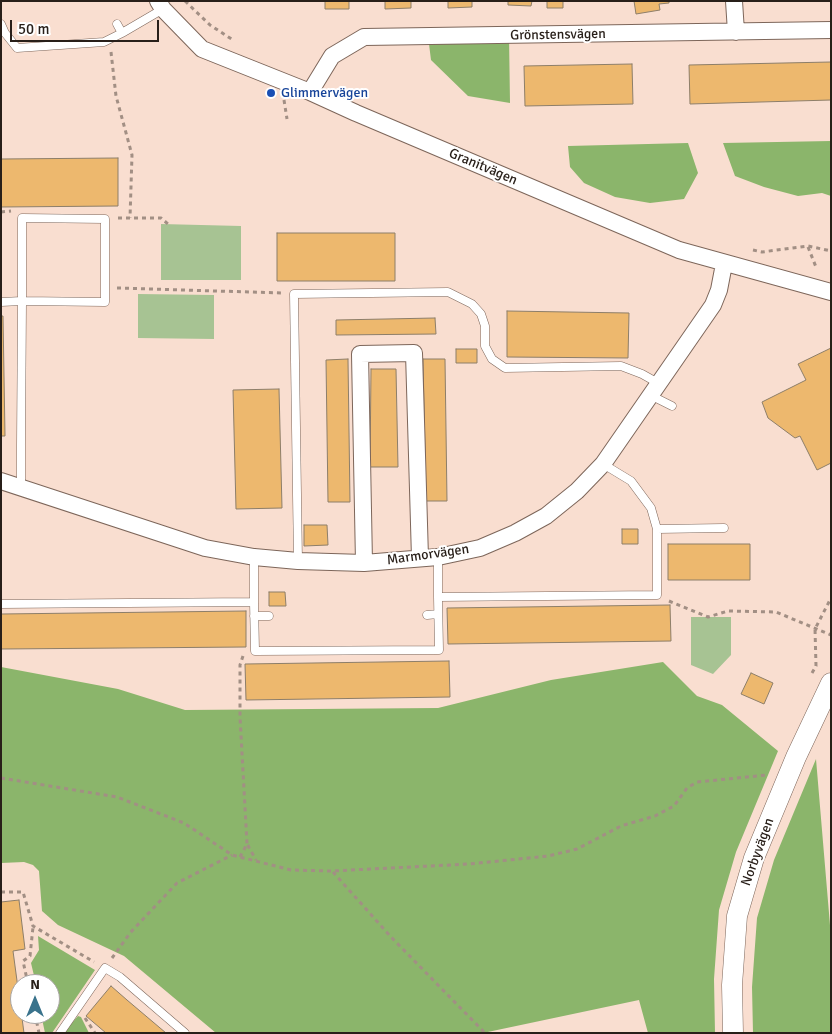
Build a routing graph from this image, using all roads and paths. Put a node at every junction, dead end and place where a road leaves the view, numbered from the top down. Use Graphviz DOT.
graph roads {
  1 [pos="734,1"];
  2 [pos="160,5"];
  3 [pos="1,24"];
  4 [pos="117,24"];
  5 [pos="831,30"];
  6 [pos="736,32"];
  7 [pos="122,33"];
  8 [pos="112,39"];
  9 [pos="310,92"];
  10 [pos="283,98"];
  11 [pos="287,119"];
  12 [pos="105,218"];
  13 [pos="130,218"];
  14 [pos="168,224"];
  15 [pos="808,246"];
  16 [pos="724,264"];
  17 [pos="816,267"];
  18 [pos="105,288"];
  19 [pos="831,292"];
  20 [pos="294,294"];
  21 [pos="1,302"];
  22 [pos="22,302"];
  23 [pos="654,389"];
  24 [pos="672,406"];
  25 [pos="603,464"];
  26 [pos="1,481"];
  27 [pos="21,487"];
  28 [pos="724,528"];
  29 [pos="657,529"];
  30 [pos="254,557"];
  31 [pos="438,557"];
  32 [pos="420,558"];
  33 [pos="298,561"];
  34 [pos="364,563"];
  35 [pos="657,595"];
  36 [pos="438,597"];
  37 [pos="254,602"];
  38 [pos="1,604"];
  39 [pos="438,614"];
  40 [pos="427,615"];
  41 [pos="254,616"];
  42 [pos="269,616"];
  43 [pos="831,635"];
  44 [pos="255,651"];
  45 [pos="831,683"];
  46 [pos="767,775"];
  47 [pos="1,778"];
  48 [pos="247,844"];
  49 [pos="232,854"];
  50 [pos="240,856"];
  51 [pos="256,861"];
  52 [pos="332,871"];
  53 [pos="1,892"];
  54 [pos="33,926"];
  55 [pos="105,968"];
  56 [pos="26,974"];
  57 [pos="60,1033"];
  58 [pos="185,1033"];
  59 [pos="485,1033"];
  60 [pos="733,1033"];
  1 -- 6 [label="street"];
  2 -- 7 [label="lane"];
  2 -- 9 [label="street, Granitvägen"];
  3 -- 8 [label="lane"];
  4 -- 7 [label="lane"];
  5 -- 6 [label="street, Grönstensvägen"];
  6 -- 9 [label="street, Grönstensvägen"];
  7 -- 8 [label="lane"];
  8 -- 13 [label="path"];
  9 -- 16 [label="street, Granitvägen"];
  10 -- 11 [label="path"];
  12 -- 13 [label="path"];
  12 -- 18 [label="lane"];
  12 -- 22 [label="lane"];
  13 -- 14 [label="path"];
  15 -- 17 [label="path"];
  16 -- 19 [label="street, Granitvägen"];
  16 -- 23 [label="street, Marmorvägen"];
  18 -- 20 [label="path"];
  18 -- 22 [label="lane"];
  20 -- 23 [label="lane"];
  20 -- 33 [label="lane"];
  21 -- 22 [label="lane"];
  22 -- 27 [label="lane"];
  23 -- 24 [label="lane"];
  23 -- 25 [label="street, Marmorvägen"];
  25 -- 29 [label="lane"];
  25 -- 31 [label="street, Marmorvägen"];
  26 -- 27 [label="street, Marmorvägen"];
  27 -- 30 [label="street, Marmorvägen"];
  28 -- 29 [label="lane"];
  29 -- 35 [label="lane"];
  30 -- 33 [label="street, Marmorvägen"];
  30 -- 37 [label="lane"];
  31 -- 32 [label="street, Marmorvägen"];
  31 -- 36 [label="lane"];
  32 -- 34 [label="street, Marmorvägen"];
  32 -- 34 [label="street"];
  33 -- 34 [label="street, Marmorvägen"];
  35 -- 36 [label="lane"];
  35 -- 43 [label="path"];
  36 -- 39 [label="lane"];
  37 -- 38 [label="lane"];
  37 -- 41 [label="lane"];
  39 -- 40 [label="lane"];
  39 -- 44 [label="lane"];
  41 -- 42 [label="lane"];
  41 -- 44 [label="lane"];
  44 -- 48 [label="path"];
  45 -- 60 [label="street, Norbyvägen"];
  46 -- 52 [label="path"];
  47 -- 49 [label="path"];
  48 -- 50 [label="path"];
  48 -- 51 [label="path"];
  49 -- 50 [label="path"];
  49 -- 55 [label="path"];
  50 -- 51 [label="path"];
  51 -- 52 [label="path"];
  52 -- 59 [label="path"];
  53 -- 54 [label="path"];
  54 -- 55 [label="path"];
  54 -- 56 [label="path"];
  55 -- 57 [label="lane"];
  55 -- 58 [label="lane"];
}
